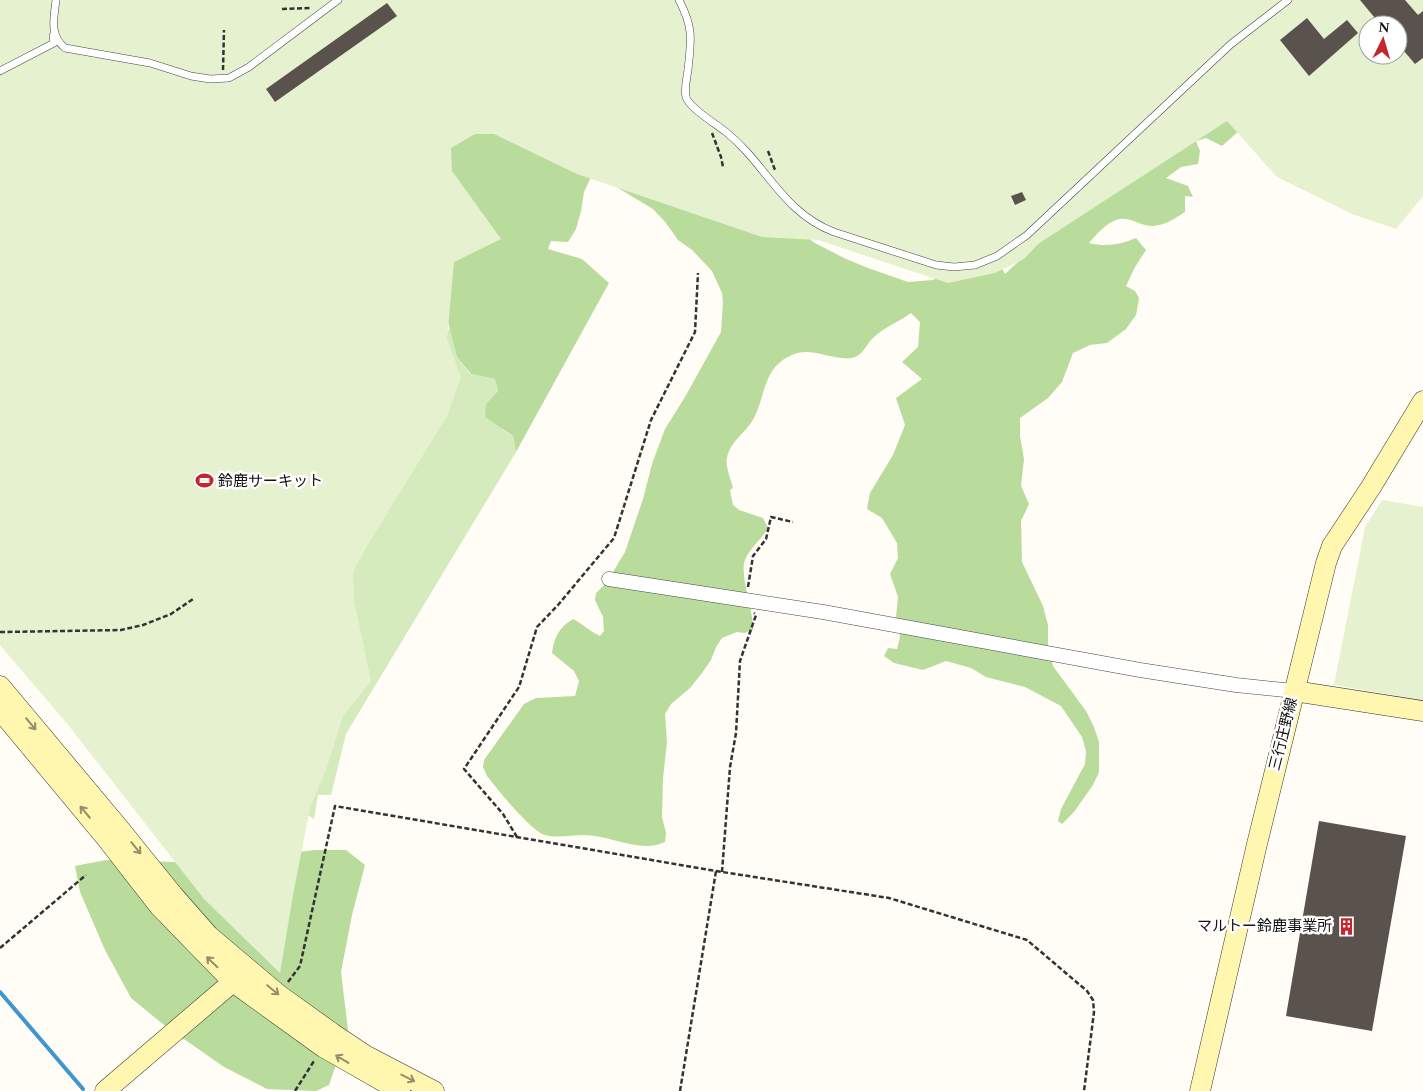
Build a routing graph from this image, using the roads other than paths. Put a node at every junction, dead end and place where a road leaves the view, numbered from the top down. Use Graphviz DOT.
graph roads {
  1 [pos="56,0"];
  2 [pos="338,0"];
  3 [pos="679,0"];
  4 [pos="1288,0"];
  5 [pos="54,32"];
  6 [pos="0,71"];
  7 [pos="1423,401"];
  8 [pos="609,578"];
  9 [pos="0,686"];
  10 [pos="1294,691"];
  11 [pos="0,710"];
  12 [pos="1423,711"];
  13 [pos="240,976"];
  14 [pos="105,1091"];
  15 [pos="400,1091"];
  16 [pos="434,1091"];
  17 [pos="1200,1091"];
  1 -- 5 [label="lane"];
  2 -- 5 [label="lane"];
  3 -- 4 [label="lane"];
  5 -- 6 [label="lane"];
  7 -- 10 [label="street, 三行庄野線"];
  8 -- 10 [label="street"];
  9 -- 13 [label="street, one-way"];
  10 -- 12 [label="street"];
  10 -- 17 [label="street, 三行庄野線"];
  13 -- 11 [label="street, one-way"];
  13 -- 14 [label="street"];
  15 -- 13 [label="street, one-way"];
  13 -- 16 [label="street, one-way"];
}
